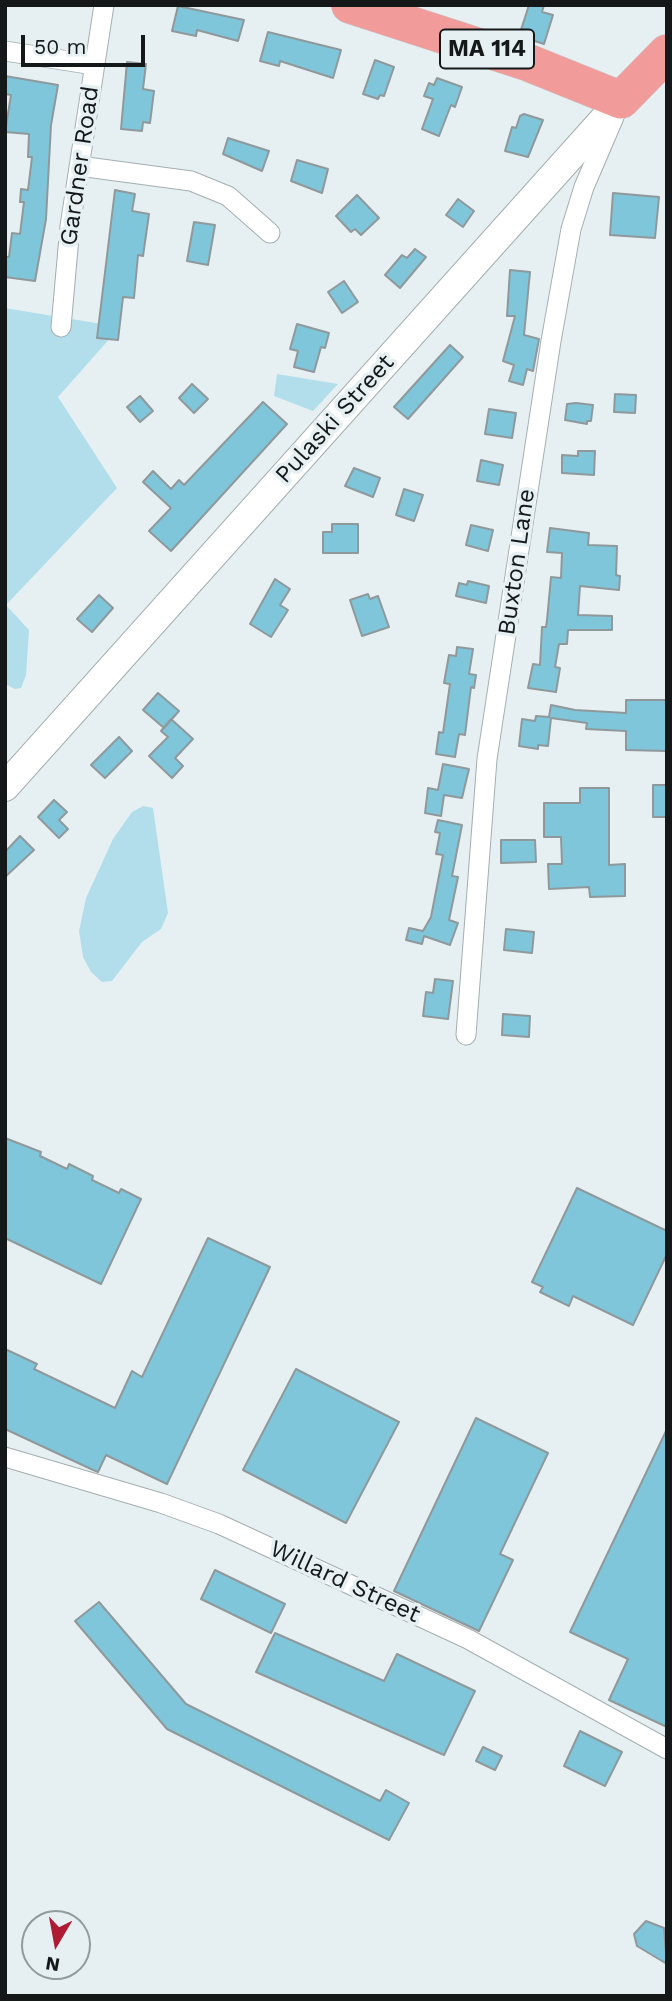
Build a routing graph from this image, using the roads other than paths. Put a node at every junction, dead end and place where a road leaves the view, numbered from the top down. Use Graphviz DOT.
graph roads {
  1 [pos="104,5"];
  2 [pos="349,5"];
  3 [pos="5,51"];
  4 [pos="663,61"];
  5 [pos="94,65"];
  6 [pos="621,100"];
  7 [pos="79,166"];
  8 [pos="270,233"];
  9 [pos="61,327"];
  10 [pos="5,787"];
  11 [pos="466,1035"];
  12 [pos="5,1457"];
  13 [pos="667,1749"];
  1 -- 5 [label="street, Gardner Road"];
  2 -- 6 [label="highway, MA 114"];
  3 -- 5 [label="street"];
  4 -- 6 [label="highway, Pulaski Street"];
  5 -- 7 [label="street, Gardner Road"];
  6 -- 10 [label="main road, Pulaski Street"];
  6 -- 11 [label="street, Buxton Lane"];
  7 -- 8 [label="street"];
  7 -- 9 [label="street, Gardner Road"];
  12 -- 13 [label="street, Willard Street"];
}
